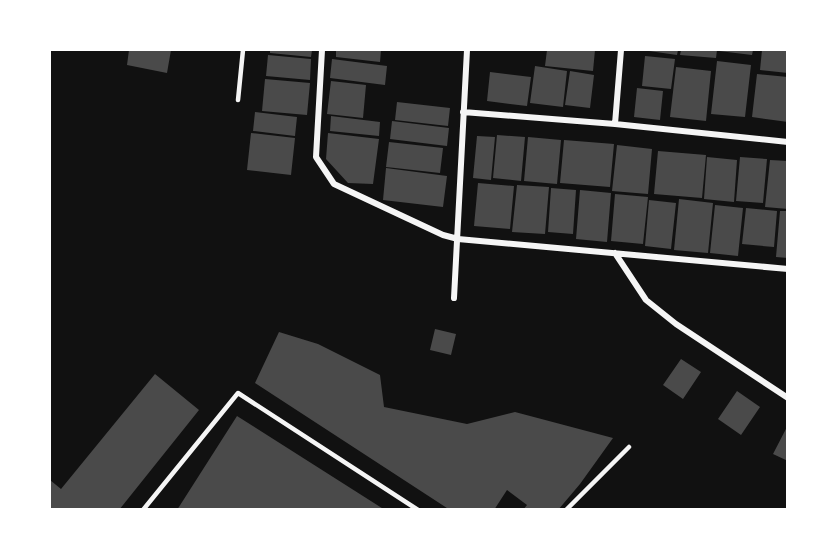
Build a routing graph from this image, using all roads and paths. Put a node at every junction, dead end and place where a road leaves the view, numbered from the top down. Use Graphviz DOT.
graph roads {
  1 [pos="243,50"];
  2 [pos="322,50"];
  3 [pos="467,50"];
  4 [pos="621,50"];
  5 [pos="238,100"];
  6 [pos="463,112"];
  7 [pos="615,124"];
  8 [pos="788,142"];
  9 [pos="458,239"];
  10 [pos="615,253"];
  11 [pos="788,269"];
  12 [pos="454,298"];
  13 [pos="788,398"];
  14 [pos="629,447"];
  15 [pos="142,510"];
  16 [pos="418,510"];
  17 [pos="566,510"];
  1 -- 5 [label="lane"];
  2 -- 9 [label="street"];
  3 -- 6 [label="street"];
  4 -- 7 [label="street"];
  6 -- 7 [label="street"];
  6 -- 9 [label="street"];
  7 -- 8 [label="street"];
  9 -- 10 [label="street"];
  9 -- 12 [label="street"];
  10 -- 11 [label="street"];
  10 -- 13 [label="street"];
  14 -- 17 [label="lane"];
  15 -- 16 [label="lane"];
}
